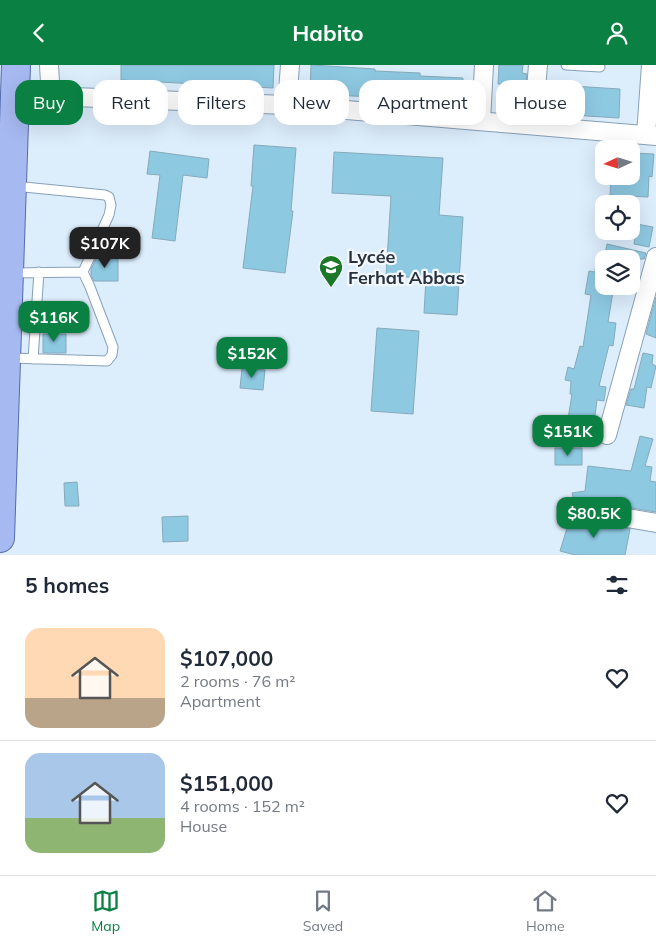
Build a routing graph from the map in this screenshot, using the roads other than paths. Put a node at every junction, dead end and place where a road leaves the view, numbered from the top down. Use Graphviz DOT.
graph roads {
  1 [pos="16,65"];
  2 [pos="50,65"];
  3 [pos="290,65"];
  4 [pos="484,65"];
  5 [pos="538,65"];
  6 [pos="566,65"];
  7 [pos="651,65"];
  8 [pos="600,67"];
  9 [pos="289,80"];
  10 [pos="483,80"];
  11 [pos="537,80"];
  12 [pos="274,105"];
  13 [pos="533,125"];
  14 [pos="651,135"];
  15 [pos="12,185"];
  16 [pos="656,257"];
  17 [pos="40,272"];
  18 [pos="83,272"];
  19 [pos="9,273"];
  20 [pos="20,358"];
  21 [pos="608,435"];
  22 [pos="1,488"];
  23 [pos="580,510"];
  24 [pos="656,523"];
  25 [pos="0,538"];
  1 -- 15 [label="main road"];
  2 -- 12 [label="street"];
  3 -- 9 [label="street"];
  4 -- 10 [label="street"];
  5 -- 11 [label="street"];
  6 -- 8 [label="lane"];
  7 -- 14 [label="street"];
  13 -- 14 [label="street"];
  15 -- 18 [label="lane"];
  15 -- 19 [label="main road"];
  16 -- 21 [label="street"];
  17 -- 18 [label="lane"];
  17 -- 19 [label="lane"];
  17 -- 20 [label="lane"];
  18 -- 20 [label="lane"];
  19 -- 20 [label="main road"];
  20 -- 22 [label="main road"];
  22 -- 25 [label="main road"];
  23 -- 24 [label="street"];
}
